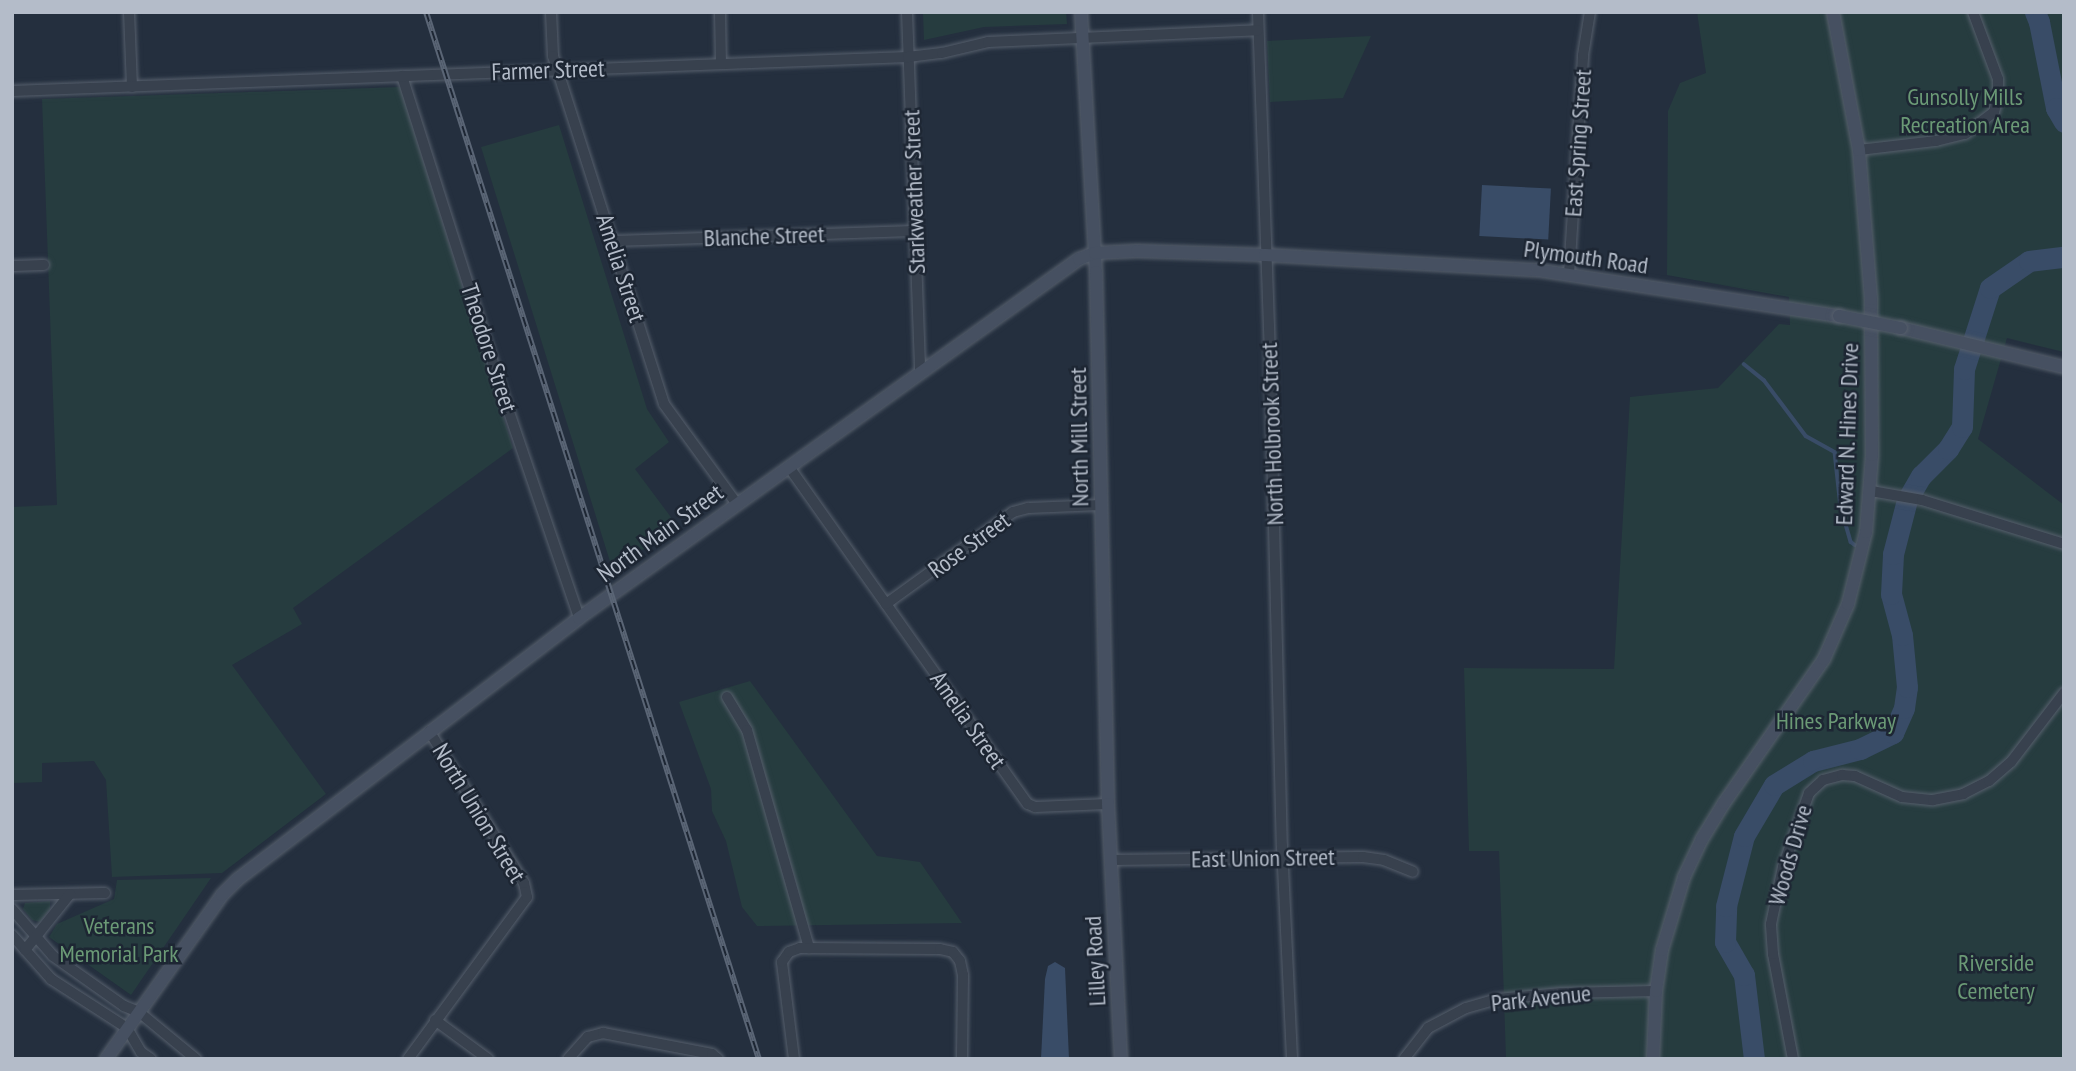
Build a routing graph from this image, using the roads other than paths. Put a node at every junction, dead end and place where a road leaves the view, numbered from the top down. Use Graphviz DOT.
graph roads {
  1 [pos="129,12"];
  2 [pos="551,12"];
  3 [pos="719,12"];
  4 [pos="907,12"];
  5 [pos="1081,12"];
  6 [pos="1258,12"];
  7 [pos="1590,12"];
  8 [pos="1833,12"];
  9 [pos="1973,12"];
  10 [pos="1258,30"];
  11 [pos="1082,39"];
  12 [pos="908,57"];
  13 [pos="721,63"];
  14 [pos="557,69"];
  15 [pos="402,76"];
  16 [pos="132,87"];
  17 [pos="12,91"];
  18 [pos="1859,150"];
  19 [pos="915,231"];
  20 [pos="612,242"];
  21 [pos="1095,253"];
  22 [pos="1265,255"];
  23 [pos="44,265"];
  24 [pos="12,266"];
  25 [pos="1569,274"];
  26 [pos="2064,367"];
  27 [pos="920,371"];
  28 [pos="789,467"];
  29 [pos="1871,491"];
  30 [pos="737,504"];
  31 [pos="1102,505"];
  32 [pos="2064,544"];
  33 [pos="886,604"];
  34 [pos="579,618"];
  35 [pos="2064,693"];
  36 [pos="727,697"];
  37 [pos="429,731"];
  38 [pos="1108,804"];
  39 [pos="1282,856"];
  40 [pos="1110,860"];
  41 [pos="1413,872"];
  42 [pos="105,893"];
  43 [pos="71,894"];
  44 [pos="12,895"];
  45 [pos="12,909"];
  46 [pos="12,935"];
  47 [pos="38,936"];
  48 [pos="809,948"];
  49 [pos="25,950"];
  50 [pos="1656,991"];
  51 [pos="139,1012"];
  52 [pos="435,1020"];
  53 [pos="128,1028"];
  54 [pos="106,1059"];
  55 [pos="151,1059"];
  56 [pos="196,1059"];
  57 [pos="408,1059"];
  58 [pos="488,1059"];
  59 [pos="568,1059"];
  60 [pos="718,1059"];
  61 [pos="794,1059"];
  62 [pos="962,1059"];
  63 [pos="1121,1059"];
  64 [pos="1292,1059"];
  65 [pos="1404,1059"];
  66 [pos="1653,1059"];
  67 [pos="1793,1059"];
  1 -- 16 [label="street"];
  2 -- 14 [label="street, Amelia Street"];
  3 -- 13 [label="street"];
  4 -- 12 [label="street, Starkweather Street"];
  5 -- 11 [label="main road, North Mill Street"];
  6 -- 10 [label="street, North Holbrook Street"];
  7 -- 25 [label="street, East Spring Street"];
  8 -- 18 [label="main road, Edward N. Hines Drive"];
  9 -- 18 [label="street"];
  10 -- 11 [label="street, Farmer Street"];
  10 -- 22 [label="street, North Holbrook Street"];
  11 -- 12 [label="street, Farmer Street"];
  11 -- 21 [label="main road, North Mill Street"];
  12 -- 13 [label="street, Farmer Street"];
  12 -- 19 [label="street, Starkweather Street"];
  13 -- 14 [label="street, Farmer Street"];
  14 -- 15 [label="street, Farmer Street"];
  14 -- 20 [label="street, Amelia Street"];
  15 -- 16 [label="street, Farmer Street"];
  15 -- 34 [label="street, Theodore Street"];
  16 -- 17 [label="street, Farmer Street"];
  18 -- 29 [label="main road, Edward N. Hines Drive"];
  19 -- 20 [label="street, Blanche Street"];
  19 -- 27 [label="street, Starkweather Street"];
  20 -- 30 [label="street, Amelia Street"];
  21 -- 22 [label="main road, Plymouth Road"];
  21 -- 27 [label="main road, North Main Street"];
  21 -- 31 [label="main road, North Mill Street"];
  22 -- 25 [label="main road, Plymouth Road"];
  22 -- 39 [label="street, North Holbrook Street"];
  23 -- 24 [label="street"];
  25 -- 26 [label="main road, Plymouth Road, bridge"];
  27 -- 28 [label="main road, North Main Street"];
  28 -- 30 [label="main road, North Main Street"];
  28 -- 33 [label="street, Amelia Street"];
  29 -- 32 [label="street"];
  29 -- 50 [label="main road, Edward N. Hines Drive"];
  30 -- 34 [label="main road, North Main Street"];
  31 -- 33 [label="street, Rose Street"];
  31 -- 38 [label="main road, North Mill Street"];
  33 -- 38 [label="street, Amelia Street"];
  34 -- 37 [label="main road, North Main Street"];
  35 -- 67 [label="street, Woods Drive"];
  36 -- 48 [label="street"];
  37 -- 51 [label="main road, North Main Street"];
  37 -- 52 [label="street, North Union Street"];
  38 -- 40 [label="main road, North Mill Street"];
  39 -- 40 [label="street, East Union Street"];
  39 -- 41 [label="street, East Union Street"];
  39 -- 64 [label="street, North Holbrook Street"];
  40 -- 63 [label="main road, Lilley Road"];
  42 -- 43 [label="street"];
  43 -- 44 [label="street"];
  43 -- 47 [label="street"];
  45 -- 47 [label="street"];
  46 -- 49 [label="street"];
  47 -- 49 [label="street"];
  47 -- 51 [label="street"];
  48 -- 61 [label="street"];
  48 -- 62 [label="street"];
  49 -- 53 [label="street"];
  50 -- 65 [label="street, Park Avenue"];
  50 -- 66 [label="main road, Edward N. Hines Drive"];
  51 -- 53 [label="main road, North Main Street"];
  51 -- 56 [label="street"];
  52 -- 57 [label="street"];
  52 -- 58 [label="street"];
  53 -- 54 [label="main road, North Main Street"];
  53 -- 55 [label="street"];
  59 -- 60 [label="street"];
}
